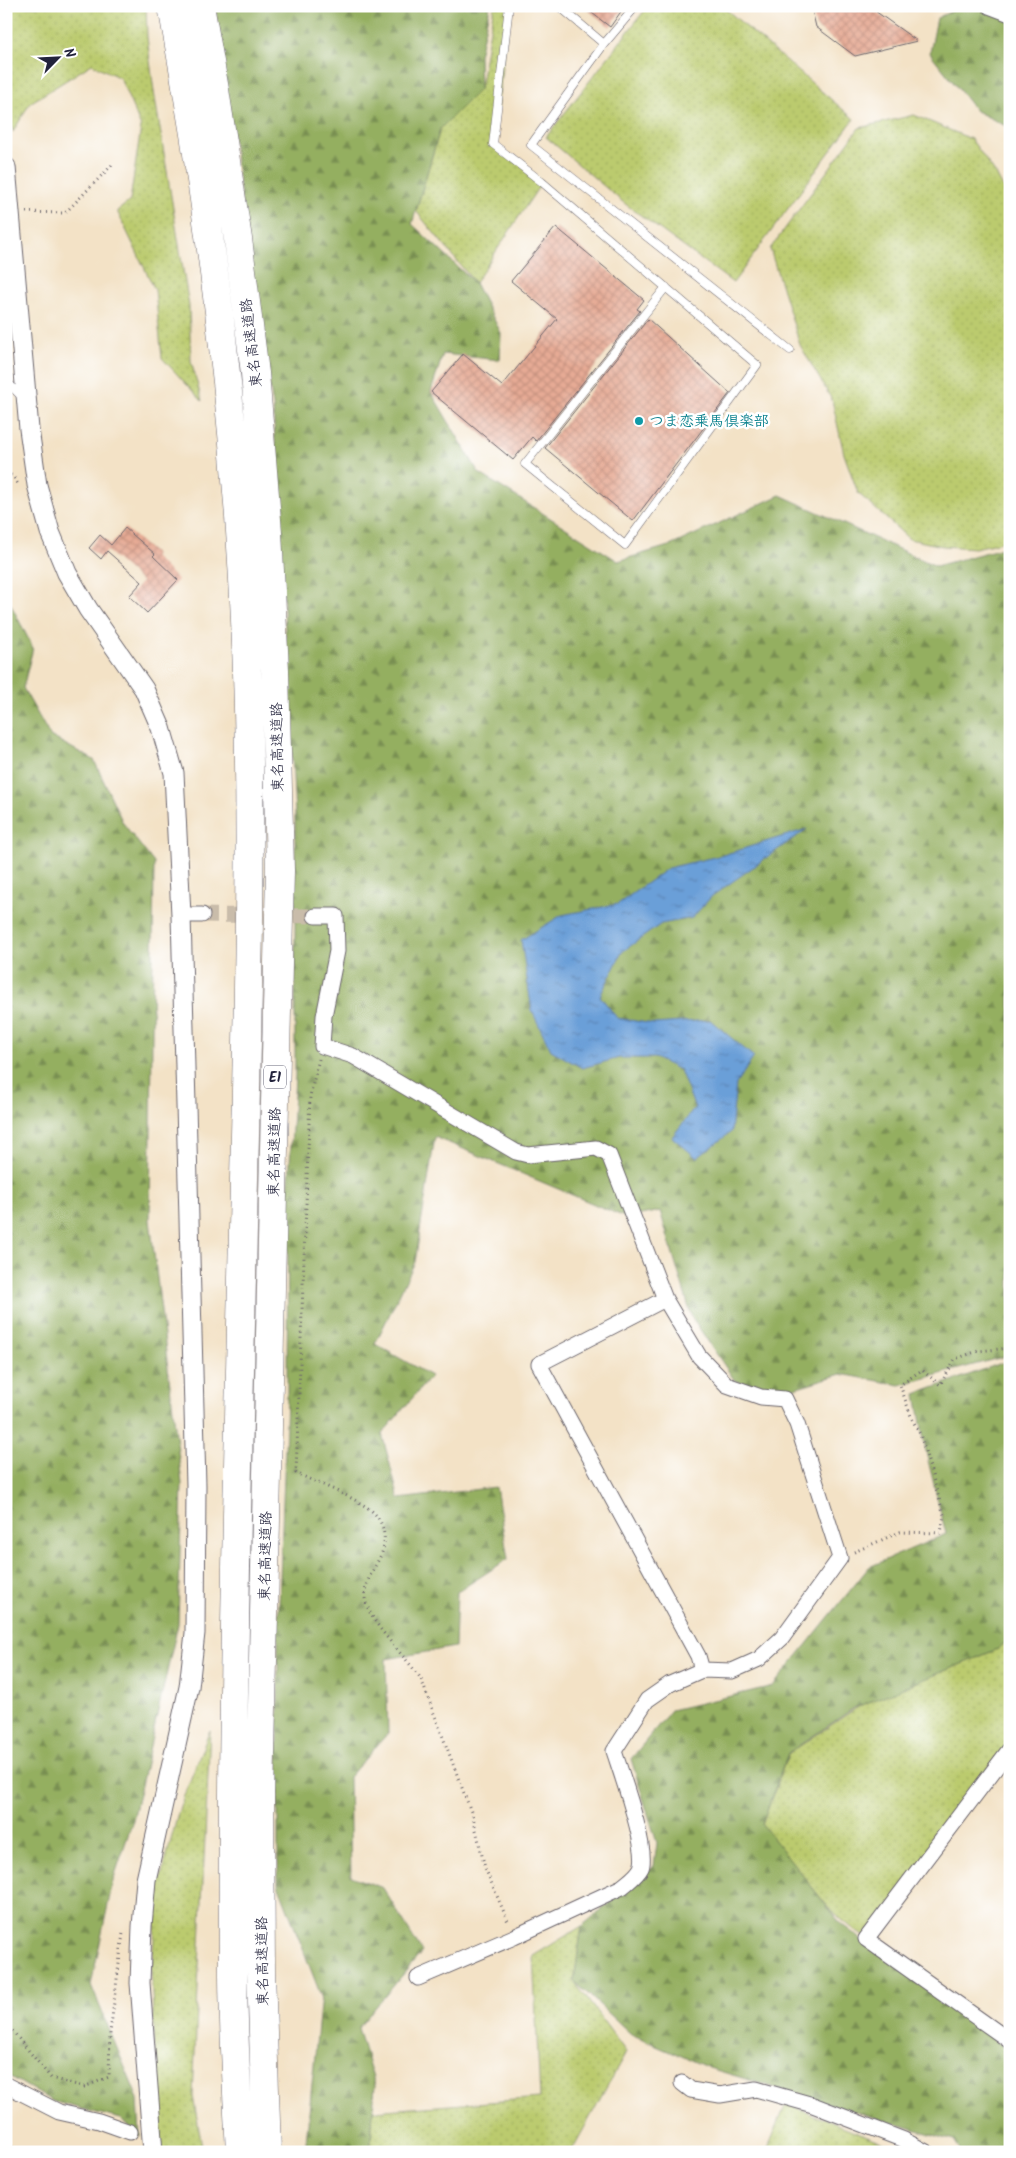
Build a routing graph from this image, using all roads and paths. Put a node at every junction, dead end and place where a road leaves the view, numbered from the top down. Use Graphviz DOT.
graph roads {
  1 [pos="172,6"];
  2 [pos="200,6"];
  3 [pos="509,6"];
  4 [pos="559,6"];
  5 [pos="636,6"];
  6 [pos="989,6"];
  7 [pos="1010,14"];
  8 [pos="604,44"];
  9 [pos="112,165"];
  10 [pos="6,167"];
  11 [pos="11,212"];
  12 [pos="666,287"];
  13 [pos="790,350"];
  14 [pos="6,380"];
  15 [pos="27,402"];
  16 [pos="181,915"];
  17 [pos="202,915"];
  18 [pos="315,916"];
  19 [pos="322,1046"];
  20 [pos="665,1298"];
  21 [pos="1010,1348"];
  22 [pos="840,1558"];
  23 [pos="702,1670"];
  24 [pos="1010,1749"];
  25 [pos="124,1928"];
  26 [pos="514,1936"];
  27 [pos="418,1978"];
  28 [pos="6,2023"];
  29 [pos="1010,2041"];
  30 [pos="682,2084"];
  31 [pos="6,2085"];
  32 [pos="130,2132"];
  33 [pos="153,2152"];
  34 [pos="240,2152"];
  35 [pos="267,2152"];
  36 [pos="926,2152"];
  1 -- 34 [label="highway, 東名高速道路 / E1"];
  2 -- 35 [label="highway, 東名高速道路 / E1"];
  3 -- 12 [label="lane"];
  4 -- 8 [label="lane"];
  5 -- 8 [label="lane"];
  6 -- 7 [label="street"];
  8 -- 13 [label="lane"];
  9 -- 11 [label="path"];
  10 -- 11 [label="street"];
  11 -- 15 [label="street"];
  12 -- 12 [label="lane"];
  14 -- 15 [label="lane"];
  15 -- 16 [label="street"];
  16 -- 17 [label="street"];
  16 -- 33 [label="street"];
  18 -- 19 [label="street"];
  19 -- 20 [label="street"];
  19 -- 26 [label="path"];
  20 -- 22 [label="street"];
  20 -- 23 [label="street"];
  21 -- 22 [label="path"];
  22 -- 23 [label="street"];
  23 -- 26 [label="street"];
  24 -- 29 [label="street"];
  25 -- 28 [label="path"];
  26 -- 27 [label="street"];
  30 -- 36 [label="street"];
  31 -- 32 [label="street"];
}
